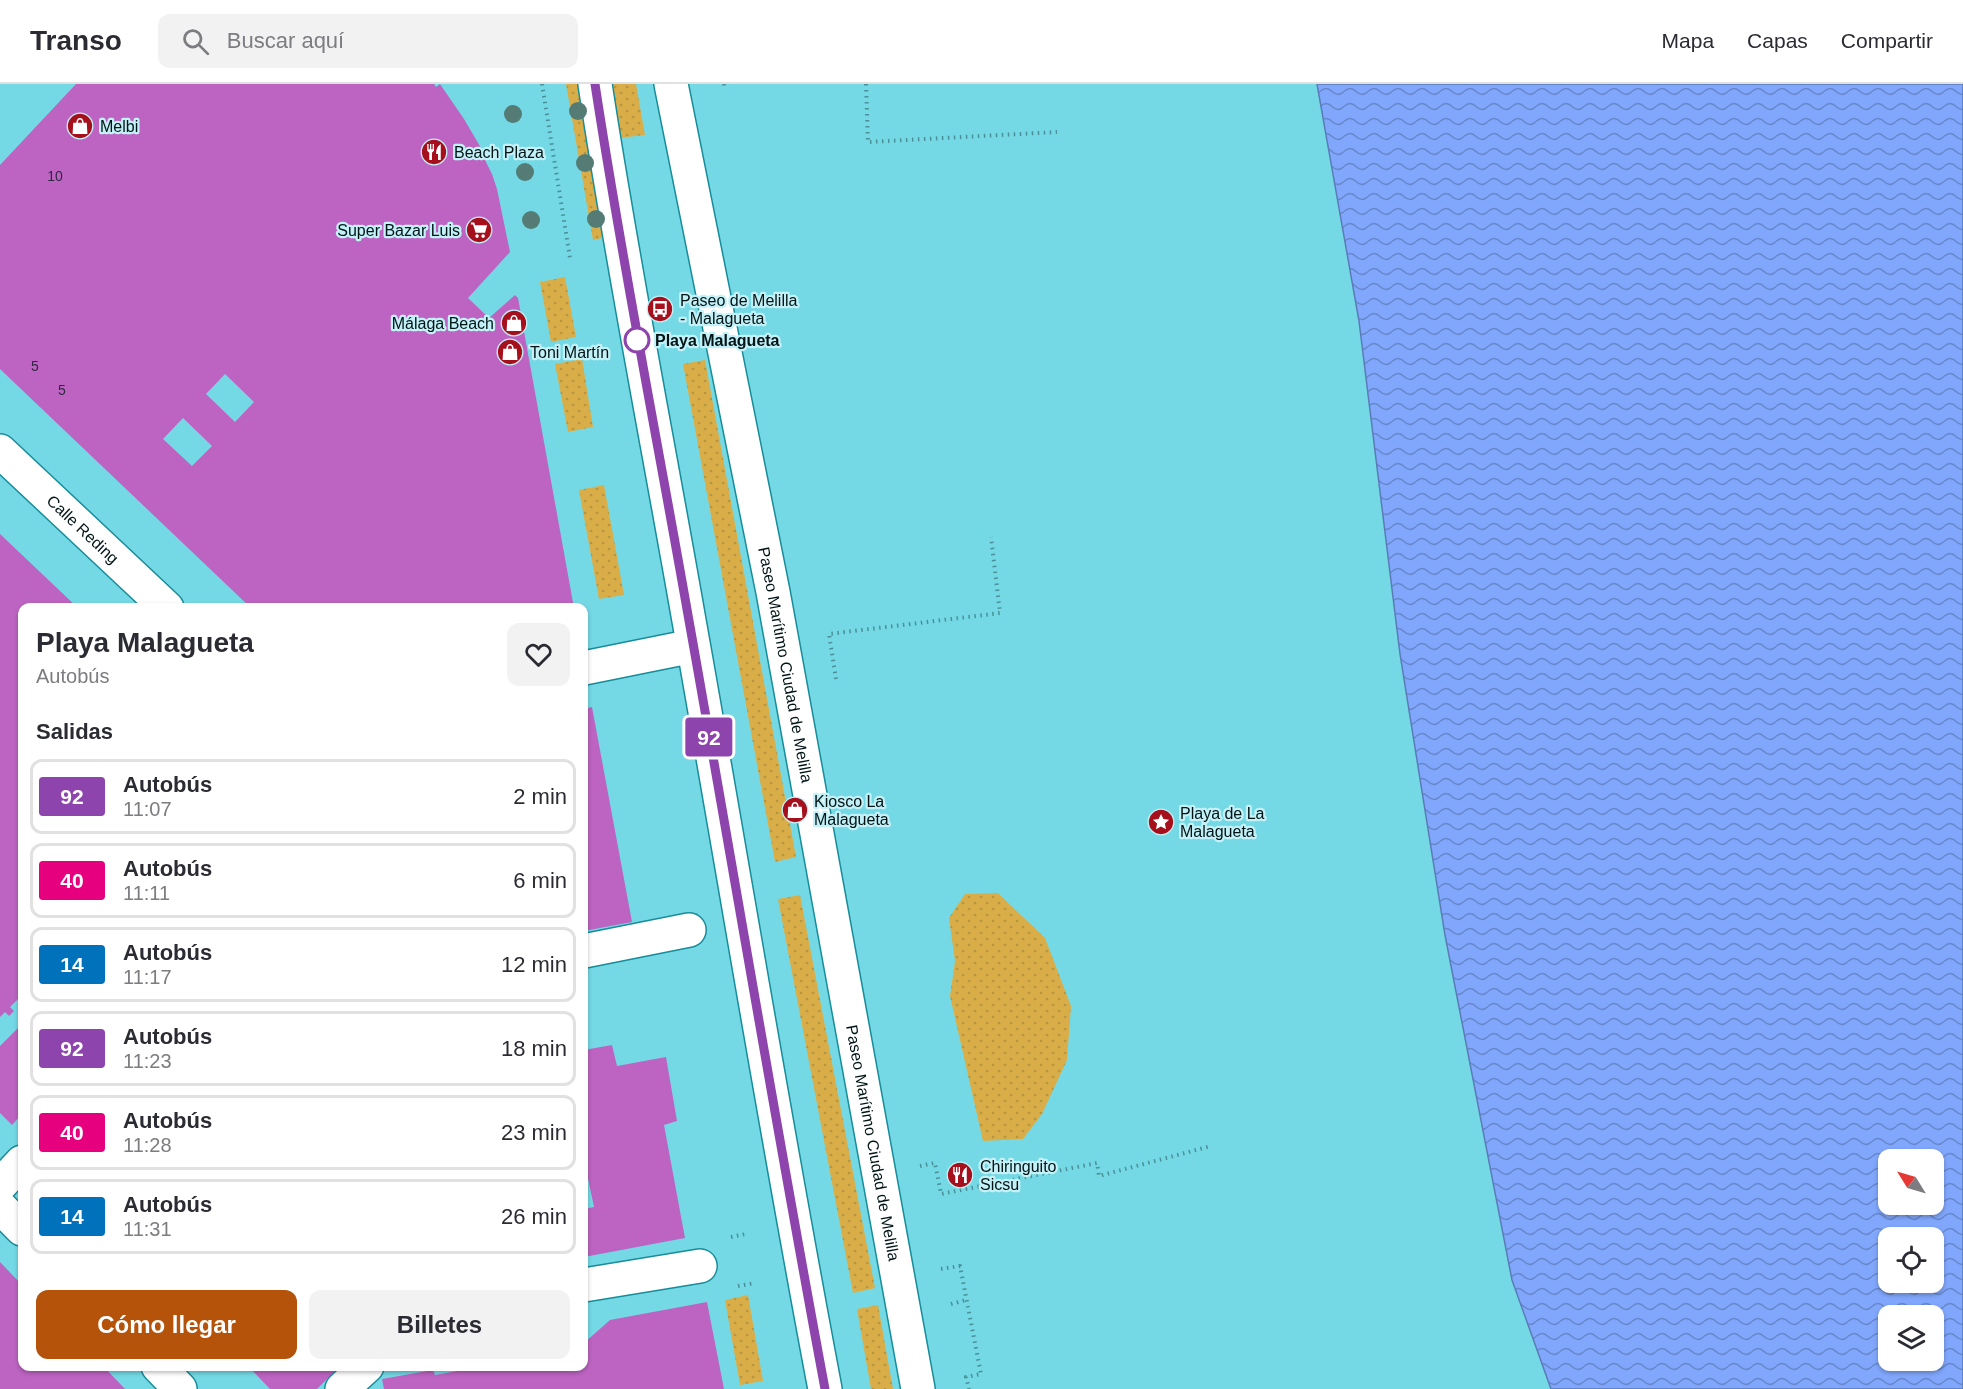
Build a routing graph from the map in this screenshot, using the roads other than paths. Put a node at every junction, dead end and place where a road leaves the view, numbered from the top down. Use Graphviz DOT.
graph roads {
  1 [pos="596,84"];
  2 [pos="671,84"];
  3 [pos="0,451"];
  4 [pos="162,603"];
  5 [pos="693,646"];
  6 [pos="588,667"];
  7 [pos="689,930"];
  8 [pos="588,950"];
  9 [pos="18,1166"];
  10 [pos="0,1185"];
  11 [pos="0,1206"];
  12 [pos="18,1225"];
  13 [pos="700,1266"];
  14 [pos="588,1283"];
  15 [pos="163,1371"];
  16 [pos="362,1371"];
  17 [pos="180,1389"];
  18 [pos="342,1389"];
  19 [pos="825,1389"];
  20 [pos="918,1389"];
  1 -- 5 [label="street"];
  2 -- 20 [label="street, Paseo Marítimo Ciudad de Melilla"];
  3 -- 4 [label="street, Calle Reding"];
  5 -- 6 [label="street"];
  5 -- 19 [label="street"];
  7 -- 8 [label="street"];
  9 -- 10 [label="street"];
  11 -- 12 [label="street"];
  13 -- 14 [label="street"];
  15 -- 17 [label="street"];
  16 -- 18 [label="street"];
}
